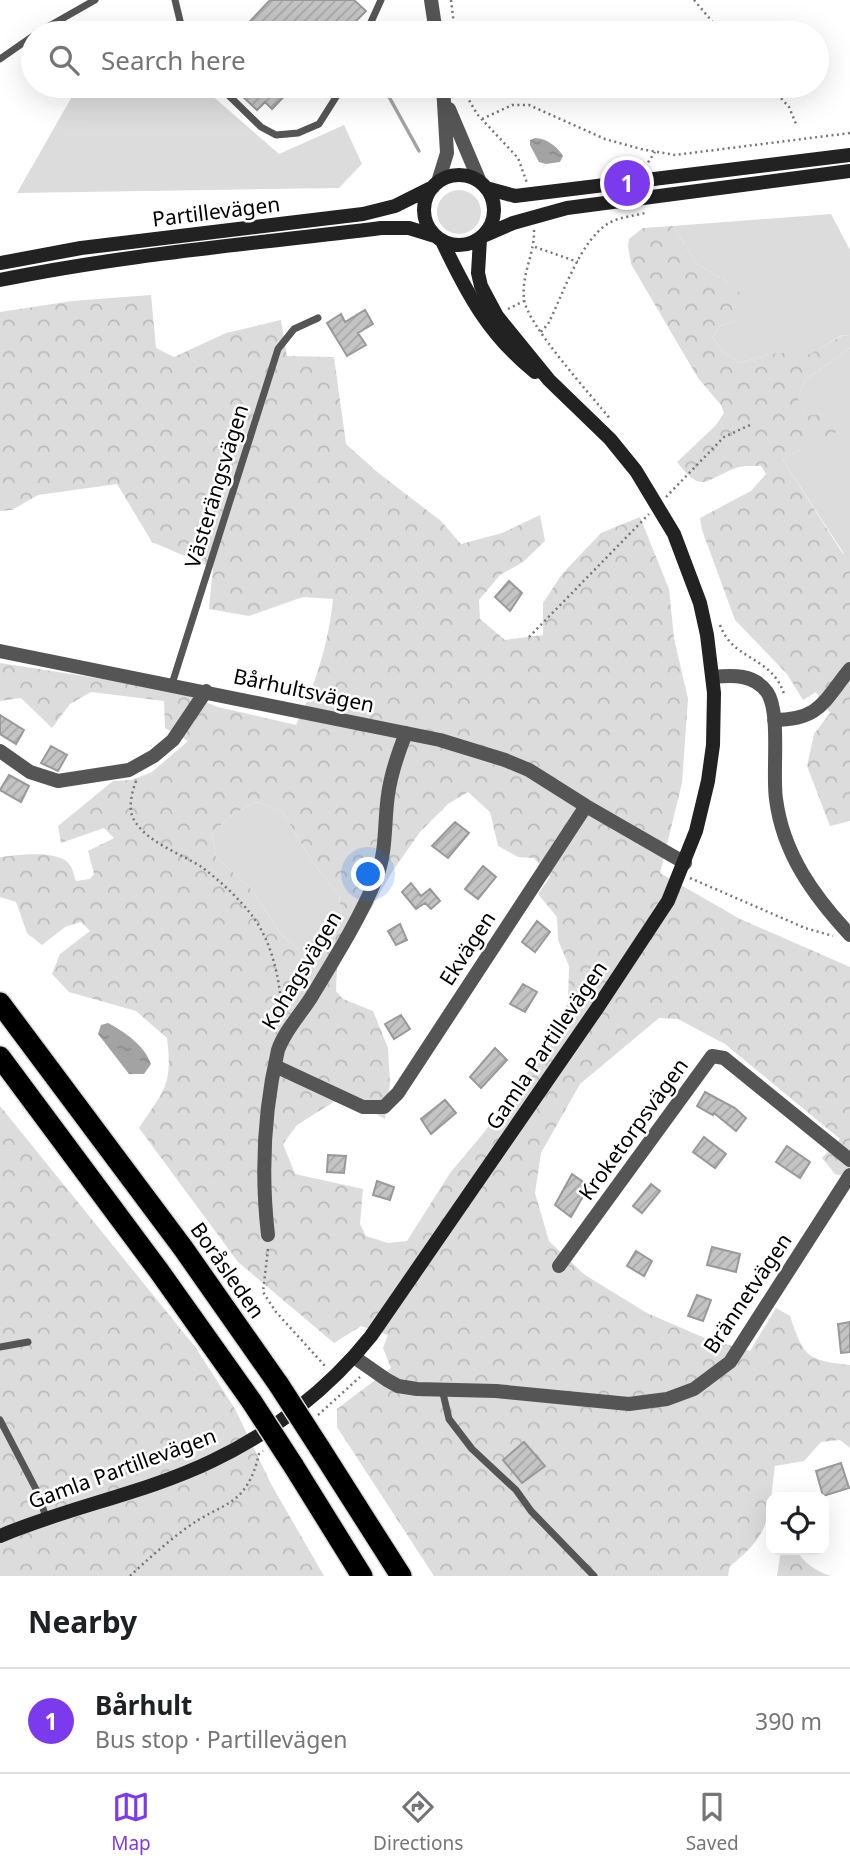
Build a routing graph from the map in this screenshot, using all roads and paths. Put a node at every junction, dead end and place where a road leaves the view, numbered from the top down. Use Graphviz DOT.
graph roads {
  1 [pos="95,0"];
  2 [pos="175,0"];
  3 [pos="381,0"];
  4 [pos="431,0"];
  5 [pos="451,0"];
  6 [pos="694,0"];
  7 [pos="58,21"];
  8 [pos="180,21"];
  9 [pos="371,21"];
  10 [pos="434,21"];
  11 [pos="454,21"];
  12 [pos="712,21"];
  13 [pos="21,44"];
  14 [pos="0,59"];
  15 [pos="231,98"];
  16 [pos="335,98"];
  17 [pos="443,98"];
  18 [pos="446,98"];
  19 [pos="467,98"];
  20 [pos="781,98"];
  21 [pos="482,119"];
  22 [pos="796,124"];
  23 [pos="850,133"];
  24 [pos="654,152"];
  25 [pos="850,155"];
  26 [pos="645,167"];
  27 [pos="850,171"];
  28 [pos="435,185"];
  29 [pos="483,185"];
  30 [pos="528,186"];
  31 [pos="645,213"];
  32 [pos="482,237"];
  33 [pos="438,239"];
  34 [pos="533,246"];
  35 [pos="578,262"];
  36 [pos="0,263"];
  37 [pos="0,280"];
  38 [pos="318,318"];
  39 [pos="541,332"];
  40 [pos="554,349"];
  41 [pos="545,358"];
  42 [pos="549,380"];
  43 [pos="750,425"];
  44 [pos="658,505"];
  45 [pos="529,637"];
  46 [pos="0,651"];
  47 [pos="850,669"];
  48 [pos="713,677"];
  49 [pos="172,684"];
  50 [pos="206,691"];
  51 [pos="774,720"];
  52 [pos="406,733"];
  53 [pos="0,751"];
  54 [pos="150,758"];
  55 [pos="586,806"];
  56 [pos="682,868"];
  57 [pos="850,935"];
  58 [pos="2,1004"];
  59 [pos="282,1039"];
  60 [pos="0,1057"];
  61 [pos="275,1066"];
  62 [pos="850,1160"];
  63 [pos="850,1175"];
  64 [pos="268,1236"];
  65 [pos="559,1266"];
  66 [pos="28,1342"];
  67 [pos="0,1347"];
  68 [pos="355,1357"];
  69 [pos="369,1369"];
  70 [pos="335,1377"];
  71 [pos="442,1388"];
  72 [pos="310,1419"];
  73 [pos="0,1420"];
  74 [pos="268,1447"];
  75 [pos="46,1518"];
  76 [pos="0,1536"];
  77 [pos="137,1569"];
  78 [pos="130,1576"];
  79 [pos="139,1576"];
  80 [pos="362,1576"];
  81 [pos="401,1576"];
  82 [pos="594,1576"];
  1 -- 7 [label="lane"];
  2 -- 8 [label="lane"];
  3 -- 9 [label="lane"];
  4 -- 10 [label="street"];
  5 -- 11 [label="path"];
  6 -- 12 [label="path"];
  13 -- 14 [label="lane"];
  15 -- 16 [label="lane"];
  17 -- 28 [label="street"];
  18 -- 29 [label="street"];
  19 -- 21 [label="path"];
  20 -- 22 [label="path"];
  21 -- 24 [label="path"];
  21 -- 30 [label="path"];
  23 -- 24 [label="path"];
  24 -- 26 [label="path"];
  25 -- 29 [label="street"];
  27 -- 32 [label="street"];
  28 -- 29 [label="street"];
  28 -- 33 [label="street"];
  28 -- 36 [label="street, Partillevägen"];
  29 -- 32 [label="street"];
  31 -- 35 [label="path"];
  32 -- 33 [label="street"];
  32 -- 42 [label="street, Gamla Partillevägen"];
  33 -- 37 [label="street, Partillevägen"];
  33 -- 42 [label="street, Gamla Partillevägen"];
  34 -- 35 [label="path"];
  35 -- 39 [label="path"];
  38 -- 49 [label="lane, Västerängsvägen"];
  40 -- 41 [label="path"];
  42 -- 44 [label="street, Gamla Partillevägen"];
  43 -- 44 [label="path"];
  44 -- 45 [label="path"];
  44 -- 48 [label="street, Gamla Partillevägen"];
  46 -- 49 [label="street, Bårhultsvägen"];
  47 -- 51 [label="street"];
  48 -- 51 [label="street"];
  48 -- 56 [label="street, Gamla Partillevägen"];
  49 -- 50 [label="street, Bårhultsvägen"];
  50 -- 52 [label="street, Bårhultsvägen"];
  50 -- 54 [label="street"];
  51 -- 57 [label="street"];
  52 -- 55 [label="street, Bårhultsvägen"];
  52 -- 59 [label="street, Kohagsvägen"];
  53 -- 54 [label="street"];
  54 -- 59 [label="path"];
  55 -- 56 [label="street"];
  55 -- 61 [label="street, Ekvägen"];
  56 -- 57 [label="path"];
  56 -- 68 [label="street, Gamla Partillevägen"];
  58 -- 81 [label="highway, Boråsleden, bridge"];
  59 -- 61 [label="street, Kohagsvägen"];
  60 -- 80 [label="highway, bridge"];
  61 -- 64 [label="street, Kohagsvägen"];
  62 -- 65 [label="street, Kroketorpsvägen"];
  63 -- 71 [label="street, Brännetvägen"];
  64 -- 70 [label="path"];
  66 -- 67 [label="lane"];
  68 -- 69 [label="street, Brännetvägen"];
  68 -- 70 [label="street, Gamla Partillevägen"];
  69 -- 71 [label="street, Brännetvägen"];
  69 -- 72 [label="path"];
  70 -- 75 [label="street, Gamla Partillevägen"];
  71 -- 82 [label="lane"];
  73 -- 75 [label="lane"];
  74 -- 77 [label="path"];
  75 -- 76 [label="street, Gamla Partillevägen"];
  77 -- 78 [label="path"];
  77 -- 79 [label="path"];
}
